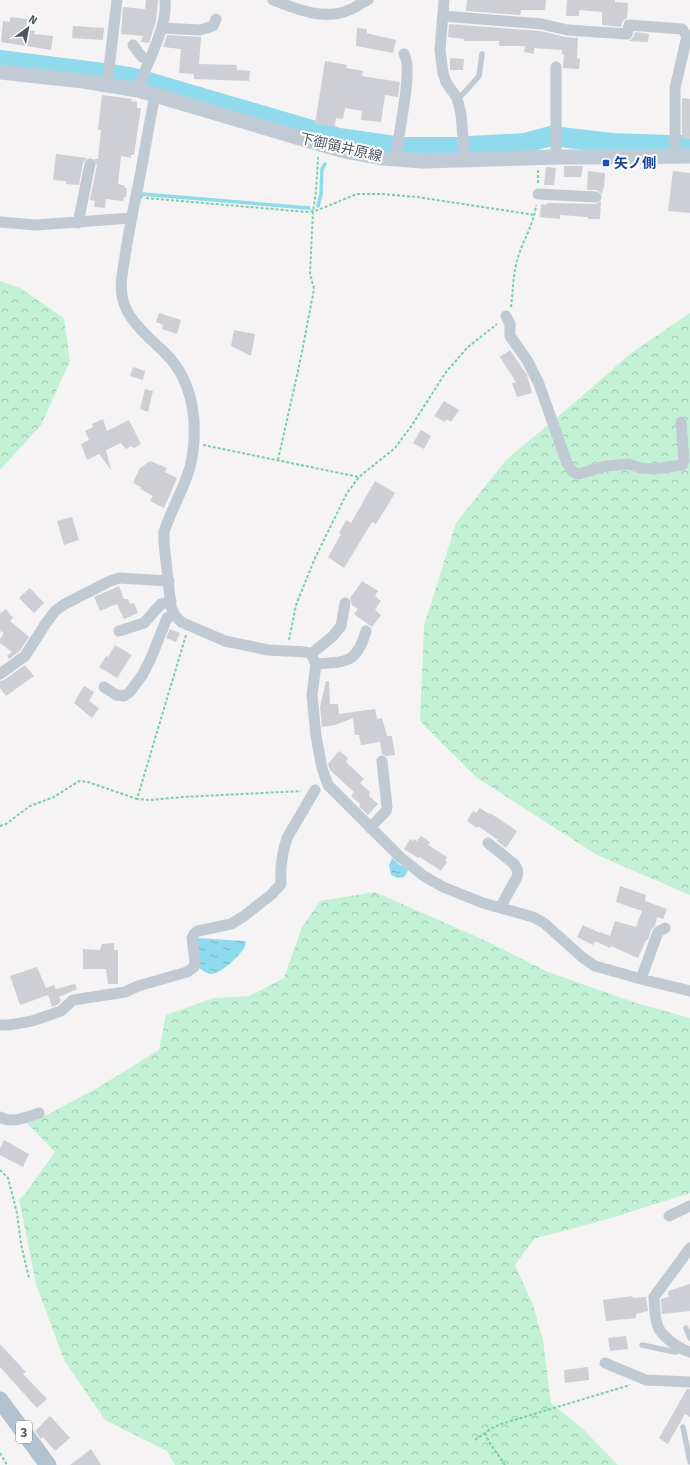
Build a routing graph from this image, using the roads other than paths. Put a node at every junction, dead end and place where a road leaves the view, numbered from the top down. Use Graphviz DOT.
graph roads {
  1 [pos="117,0"];
  2 [pos="165,0"];
  3 [pos="273,0"];
  4 [pos="368,0"];
  5 [pos="444,0"];
  6 [pos="443,16"];
  7 [pos="216,19"];
  8 [pos="162,28"];
  9 [pos="689,36"];
  10 [pos="133,45"];
  11 [pos="404,54"];
  12 [pos="482,54"];
  13 [pos="149,60"];
  14 [pos="556,67"];
  15 [pos="0,72"];
  16 [pos="107,85"];
  17 [pos="138,90"];
  18 [pos="155,95"];
  19 [pos="457,98"];
  20 [pos="396,151"];
  21 [pos="683,156"];
  22 [pos="556,157"];
  23 [pos="465,160"];
  24 [pos="90,164"];
  25 [pos="538,194"];
  26 [pos="596,197"];
  27 [pos="131,218"];
  28 [pos="0,222"];
  29 [pos="78,223"];
  30 [pos="506,316"];
  31 [pos="681,422"];
  32 [pos="168,581"];
  33 [pos="171,601"];
  34 [pos="345,603"];
  35 [pos="174,614"];
  36 [pos="119,631"];
  37 [pos="366,631"];
  38 [pos="314,659"];
  39 [pos="0,674"];
  40 [pos="104,687"];
  41 [pos="382,761"];
  42 [pos="315,790"];
  43 [pos="370,828"];
  44 [pos="488,843"];
  45 [pos="500,908"];
  46 [pos="665,928"];
  47 [pos="641,979"];
  48 [pos="690,990"];
  49 [pos="0,1025"];
  50 [pos="39,1113"];
  51 [pos="0,1116"];
  52 [pos="690,1206"];
  53 [pos="669,1216"];
  54 [pos="690,1248"];
  55 [pos="686,1328"];
  56 [pos="690,1338"];
  57 [pos="642,1345"];
  58 [pos="686,1351"];
  59 [pos="605,1363"];
  60 [pos="690,1382"];
  61 [pos="0,1400"];
  62 [pos="683,1427"];
  63 [pos="690,1462"];
  64 [pos="48,1465"];
  1 -- 16 [label="street"];
  2 -- 8 [label="street"];
  3 -- 4 [label="street"];
  5 -- 6 [label="street"];
  6 -- 9 [label="street"];
  6 -- 19 [label="street"];
  7 -- 8 [label="street"];
  8 -- 13 [label="street"];
  9 -- 21 [label="street"];
  10 -- 13 [label="street"];
  11 -- 20 [label="street"];
  12 -- 19 [label="lane"];
  13 -- 17 [label="street"];
  14 -- 22 [label="street"];
  15 -- 16 [label="main road, 下御領井原線"];
  16 -- 17 [label="main road, 下御領井原線"];
  17 -- 18 [label="main road, 下御領井原線"];
  18 -- 20 [label="main road, 下御領井原線"];
  18 -- 27 [label="street"];
  19 -- 23 [label="street"];
  20 -- 23 [label="main road, 下御領井原線"];
  21 -- 22 [label="main road, 下御領井原線"];
  22 -- 23 [label="main road, 下御領井原線"];
  24 -- 29 [label="street"];
  25 -- 26 [label="street"];
  27 -- 29 [label="street"];
  27 -- 32 [label="street"];
  28 -- 29 [label="street"];
  30 -- 31 [label="street"];
  32 -- 33 [label="street"];
  32 -- 39 [label="street"];
  33 -- 35 [label="street"];
  33 -- 36 [label="street"];
  34 -- 38 [label="street"];
  35 -- 38 [label="street"];
  35 -- 40 [label="street"];
  37 -- 38 [label="street"];
  38 -- 43 [label="street"];
  41 -- 43 [label="street"];
  42 -- 49 [label="street"];
  43 -- 45 [label="street"];
  44 -- 45 [label="street"];
  45 -- 47 [label="street"];
  46 -- 47 [label="street"];
  47 -- 48 [label="street"];
  50 -- 51 [label="street"];
  52 -- 53 [label="street"];
  54 -- 58 [label="street"];
  55 -- 56 [label="lane"];
  57 -- 58 [label="lane"];
  59 -- 60 [label="street"];
  61 -- 64 [label="main road, 3"];
  62 -- 63 [label="lane"];
}
